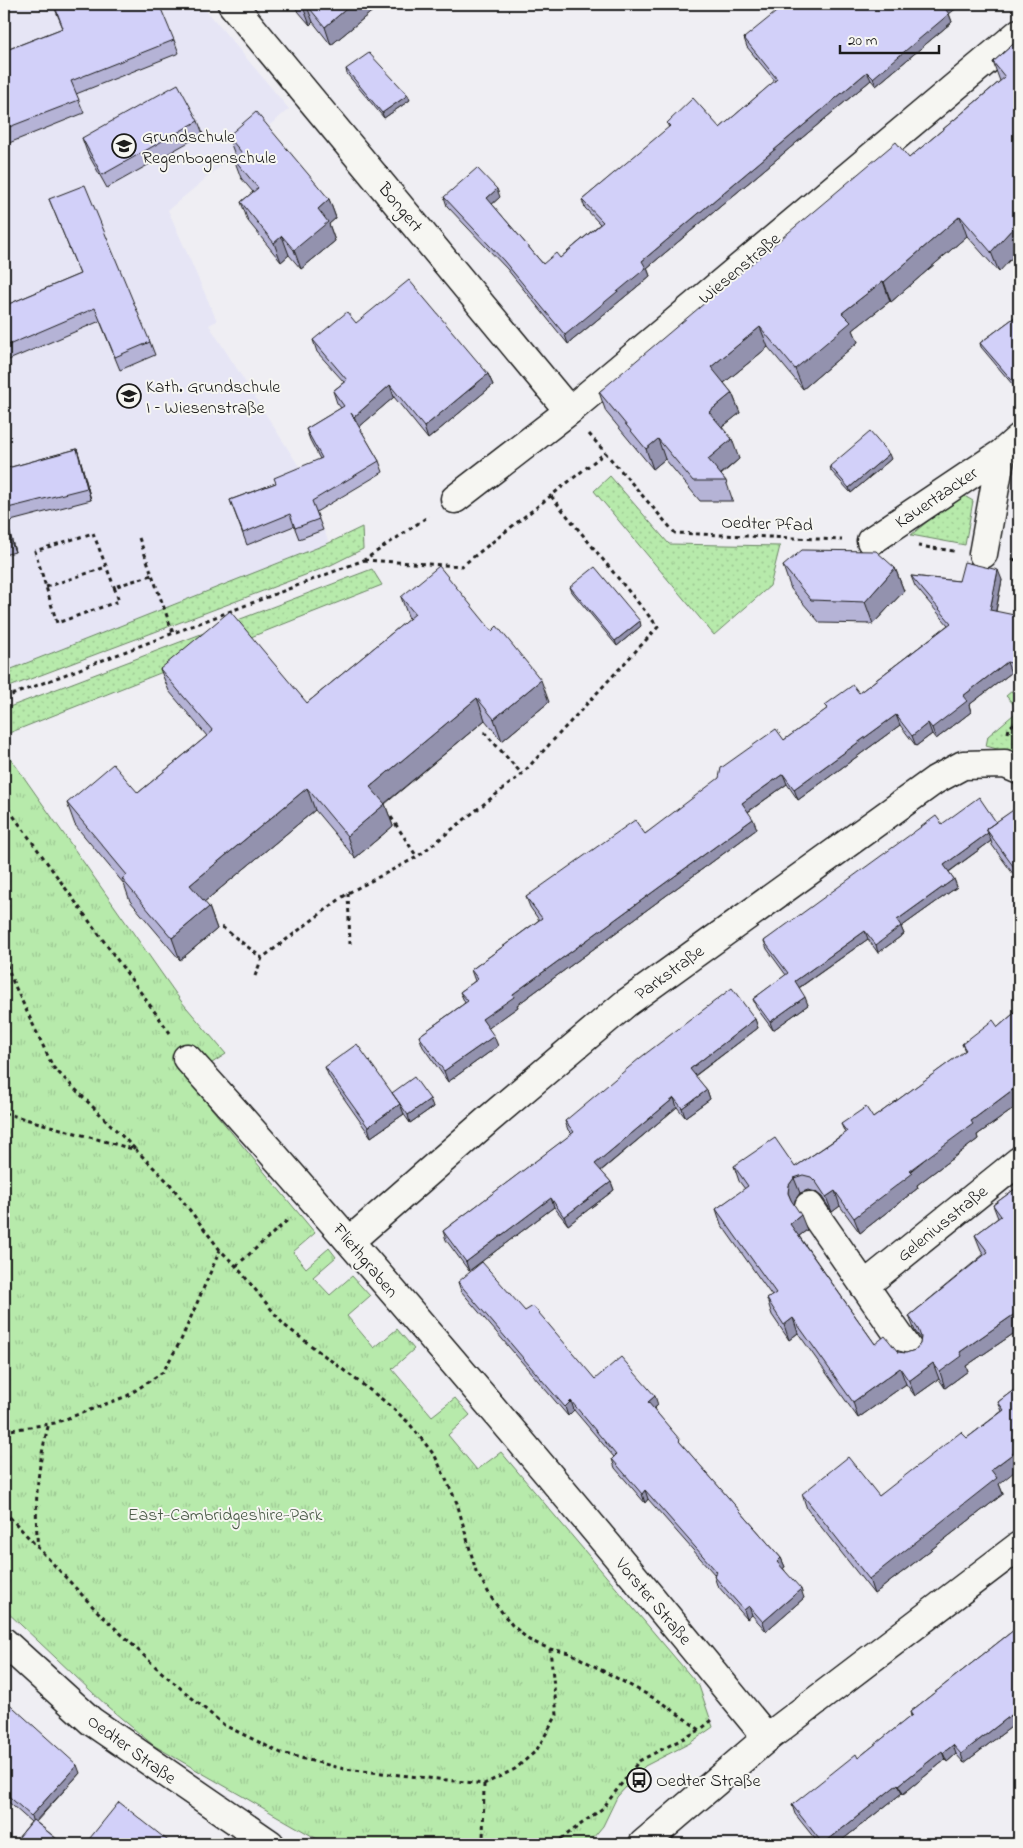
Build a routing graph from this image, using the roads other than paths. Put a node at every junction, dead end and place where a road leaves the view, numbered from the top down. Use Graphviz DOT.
graph roads {
  1 [pos="232,4"];
  2 [pos="1019,33"];
  3 [pos="569,411"];
  4 [pos="1010,446"];
  5 [pos="455,499"];
  6 [pos="871,541"];
  7 [pos="983,554"];
  8 [pos="1019,770"];
  9 [pos="187,1058"];
  10 [pos="1019,1161"];
  11 [pos="809,1206"];
  12 [pos="350,1241"];
  13 [pos="864,1286"];
  14 [pos="911,1353"];
  15 [pos="540,1464"];
  16 [pos="1019,1546"];
  17 [pos="4,1642"];
  18 [pos="767,1738"];
  19 [pos="270,1844"];
  20 [pos="643,1844"];
  1 -- 3 [label="street, Bongert"];
  2 -- 3 [label="street, Wiesenstraße"];
  3 -- 5 [label="street, Wiesenstraße"];
  4 -- 6 [label="street, Kauertzacker"];
  4 -- 7 [label="street, Kauertzacker"];
  8 -- 12 [label="street, Parkstraße"];
  9 -- 12 [label="street, Fliethgraben"];
  10 -- 13 [label="street, Geleniusstraße"];
  11 -- 13 [label="street"];
  12 -- 15 [label="street, Fliethgraben"];
  13 -- 14 [label="street"];
  15 -- 18 [label="street, Vorster Straße"];
  16 -- 18 [label="street"];
  17 -- 19 [label="street, Oedter Straße"];
  18 -- 20 [label="street"];
}
